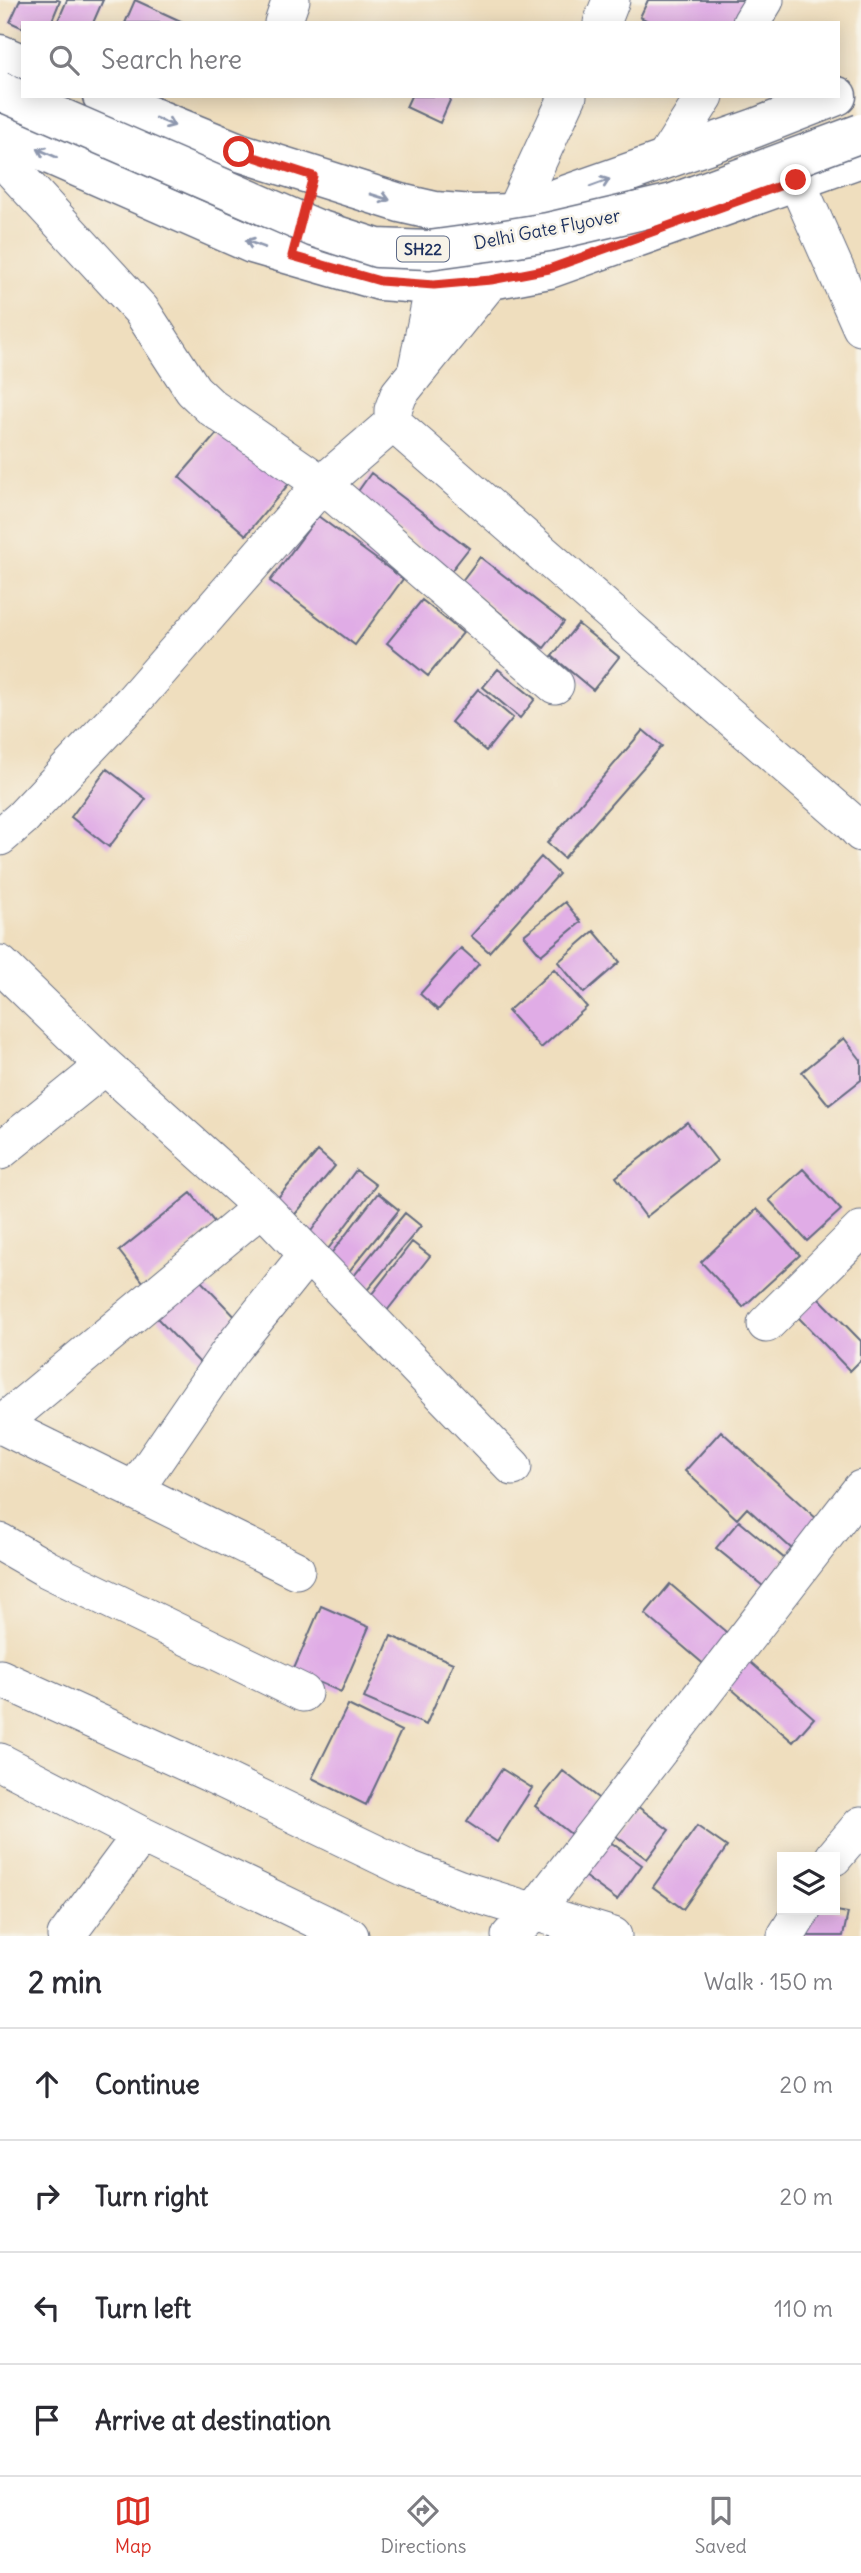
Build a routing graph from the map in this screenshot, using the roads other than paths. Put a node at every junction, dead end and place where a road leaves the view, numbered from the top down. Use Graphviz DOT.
graph roads {
  1 [pos="291,0"];
  2 [pos="611,0"];
  3 [pos="765,0"];
  4 [pos="284,21"];
  5 [pos="603,21"];
  6 [pos="752,21"];
  7 [pos="0,54"];
  8 [pos="21,63"];
  9 [pos="861,87"];
  10 [pos="0,90"];
  11 [pos="840,95"];
  12 [pos="107,98"];
  13 [pos="567,98"];
  14 [pos="704,98"];
  15 [pos="833,98"];
  16 [pos="0,133"];
  17 [pos="861,133"];
  18 [pos="0,158"];
  19 [pos="861,158"];
  20 [pos="665,159"];
  21 [pos="313,176"];
  22 [pos="796,180"];
  23 [pos="514,213"];
  24 [pos="292,256"];
  25 [pos="491,280"];
  26 [pos="434,285"];
  27 [pos="861,327"];
  28 [pos="415,375"];
  29 [pos="393,423"];
  30 [pos="322,484"];
  31 [pos="555,685"];
  32 [pos="861,833"];
  33 [pos="0,837"];
  34 [pos="0,964"];
  35 [pos="105,1066"];
  36 [pos="0,1151"];
  37 [pos="262,1207"];
  38 [pos="861,1230"];
  39 [pos="307,1255"];
  40 [pos="766,1324"];
  41 [pos="0,1425"];
  42 [pos="513,1467"];
  43 [pos="861,1489"];
  44 [pos="134,1491"];
  45 [pos="0,1542"];
  46 [pos="296,1570"];
  47 [pos="0,1678"];
  48 [pos="303,1693"];
  49 [pos="0,1762"];
  50 [pos="861,1825"];
  51 [pos="141,1835"];
  52 [pos="838,1852"];
  53 [pos="799,1915"];
  54 [pos="290,1923"];
  55 [pos="522,1924"];
  56 [pos="66,1936"];
  57 [pos="350,1936"];
  58 [pos="613,1936"];
  59 [pos="786,1936"];
  1 -- 4 [label="street"];
  2 -- 5 [label="street"];
  3 -- 6 [label="street"];
  7 -- 8 [label="main road"];
  9 -- 11 [label="main road"];
  10 -- 17 [label="main road, Delhi Gate Flyover / SH22, bridge"];
  12 -- 21 [label="main road, one-way"];
  13 -- 23 [label="street"];
  14 -- 20 [label="street"];
  15 -- 20 [label="main road"];
  24 -- 16 [label="main road, one-way"];
  18 -- 30 [label="street"];
  19 -- 22 [label="main road"];
  23 -- 20 [label="main road, one-way"];
  21 -- 23 [label="main road, one-way"];
  21 -- 24 [label="main road"];
  22 -- 25 [label="main road"];
  22 -- 27 [label="street"];
  24 -- 26 [label="main road"];
  25 -- 26 [label="main road"];
  25 -- 28 [label="street"];
  26 -- 28 [label="street"];
  28 -- 29 [label="street"];
  29 -- 30 [label="street"];
  29 -- 32 [label="street"];
  30 -- 31 [label="street"];
  30 -- 33 [label="street"];
  34 -- 35 [label="street"];
  35 -- 36 [label="street"];
  35 -- 37 [label="street"];
  37 -- 39 [label="street"];
  37 -- 41 [label="street"];
  38 -- 40 [label="street"];
  39 -- 42 [label="street"];
  39 -- 44 [label="street"];
  41 -- 44 [label="street"];
  43 -- 55 [label="street"];
  44 -- 46 [label="street"];
  45 -- 48 [label="street"];
  47 -- 55 [label="street"];
  49 -- 51 [label="street"];
  50 -- 52 [label="street"];
  51 -- 54 [label="street"];
  51 -- 56 [label="street"];
  53 -- 59 [label="street"];
  54 -- 57 [label="street"];
  55 -- 58 [label="street"];
}
